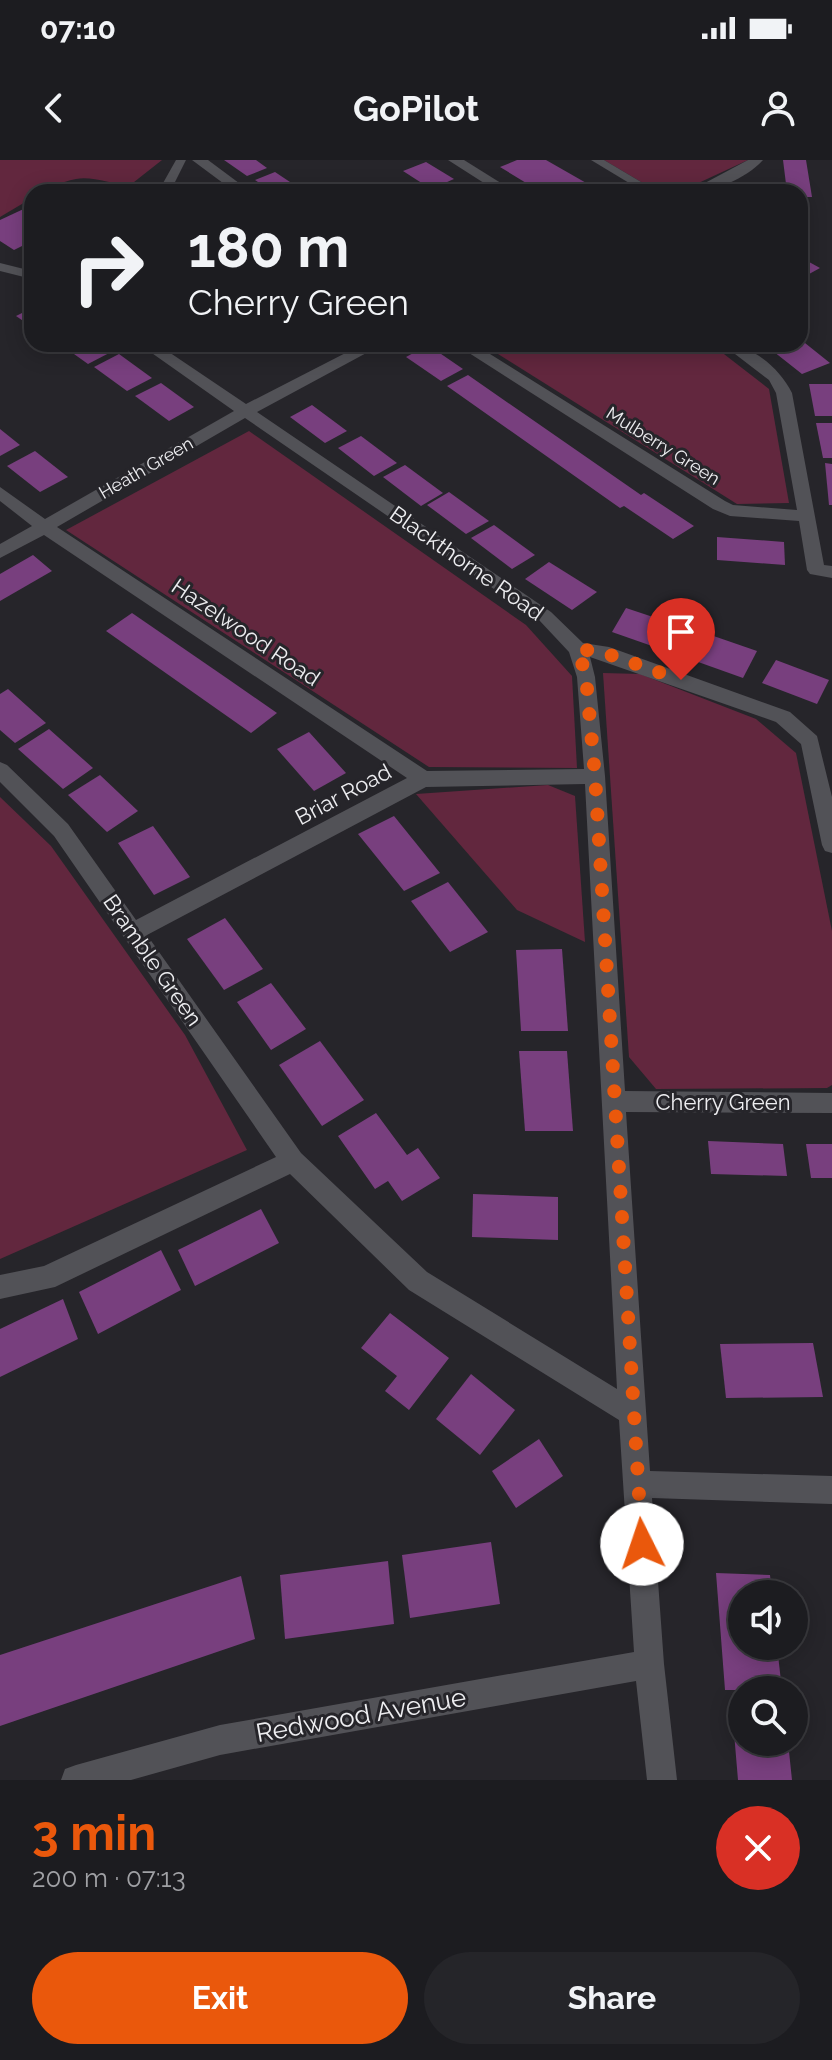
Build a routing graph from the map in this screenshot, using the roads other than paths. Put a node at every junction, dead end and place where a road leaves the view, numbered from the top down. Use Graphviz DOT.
graph roads {
  1 [pos="181,160"];
  2 [pos="199,160"];
  3 [pos="457,160"];
  4 [pos="596,160"];
  5 [pos="756,160"];
  6 [pos="168,184"];
  7 [pos="233,184"];
  8 [pos="495,184"];
  9 [pos="638,184"];
  10 [pos="712,184"];
  11 [pos="0,267"];
  12 [pos="24,273"];
  13 [pos="159,352"];
  14 [pos="360,352"];
  15 [pos="476,352"];
  16 [pos="741,352"];
  17 [pos="248,410"];
  18 [pos="0,492"];
  19 [pos="807,516"];
  20 [pos="43,526"];
  21 [pos="0,552"];
  22 [pos="832,572"];
  23 [pos="578,649"];
  24 [pos="0,770"];
  25 [pos="595,776"];
  26 [pos="423,779"];
  27 [pos="832,845"];
  28 [pos="133,932"];
  29 [pos="613,1101"];
  30 [pos="832,1103"];
  31 [pos="293,1161"];
  32 [pos="0,1287"];
  33 [pos="632,1413"];
  34 [pos="638,1484"];
  35 [pos="832,1490"];
  36 [pos="649,1664"];
  37 [pos="76,1780"];
  38 [pos="662,1780"];
  1 -- 6 [label="lane"];
  2 -- 7 [label="street"];
  3 -- 8 [label="street"];
  4 -- 9 [label="lane"];
  5 -- 10 [label="street"];
  11 -- 12 [label="street"];
  13 -- 17 [label="street, Blackthorne Road"];
  14 -- 17 [label="street, Heath Green"];
  15 -- 19 [label="street, Mulberry Green"];
  16 -- 19 [label="street"];
  17 -- 20 [label="street, Heath Green"];
  17 -- 23 [label="street, Blackthorne Road"];
  18 -- 20 [label="street"];
  19 -- 22 [label="street"];
  20 -- 21 [label="street, Heath Green"];
  20 -- 26 [label="street, Hazelwood Road"];
  23 -- 25 [label="street"];
  23 -- 27 [label="street"];
  24 -- 28 [label="street, Bramble Green"];
  25 -- 26 [label="street, Briar Road"];
  25 -- 29 [label="street"];
  26 -- 28 [label="street, Briar Road"];
  28 -- 31 [label="street, Bramble Green"];
  29 -- 30 [label="street, Cherry Green"];
  29 -- 33 [label="street"];
  31 -- 32 [label="street"];
  31 -- 33 [label="street, Bramble Green"];
  33 -- 34 [label="street"];
  34 -- 35 [label="street"];
  34 -- 36 [label="street"];
  36 -- 37 [label="street, Redwood Avenue"];
  36 -- 38 [label="street"];
}
